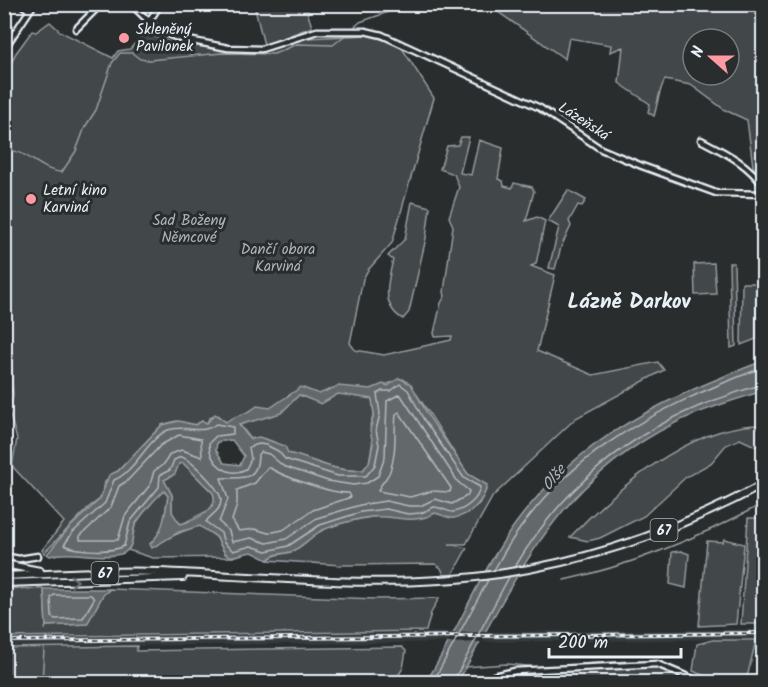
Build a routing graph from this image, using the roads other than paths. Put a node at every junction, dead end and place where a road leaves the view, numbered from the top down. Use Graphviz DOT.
graph roads {
  1 [pos="21,4"];
  2 [pos="33,4"];
  3 [pos="101,4"];
  4 [pos="131,4"];
  5 [pos="160,4"];
  6 [pos="29,10"];
  7 [pos="148,23"];
  8 [pos="76,29"];
  9 [pos="8,43"];
  10 [pos="701,140"];
  11 [pos="764,187"];
  12 [pos="764,194"];
  13 [pos="764,484"];
  14 [pos="4,556"];
  15 [pos="38,556"];
  16 [pos="4,564"];
  17 [pos="73,573"];
  18 [pos="4,576"];
  19 [pos="205,576"];
  20 [pos="4,583"];
  21 [pos="494,682"];
  22 [pos="700,682"];
  1 -- 6 [label="street"];
  2 -- 6 [label="street"];
  3 -- 8 [label="street"];
  4 -- 7 [label="street"];
  5 -- 7 [label="street"];
  6 -- 9 [label="street"];
  7 -- 12 [label="street, Lázeňská"];
  10 -- 11 [label="street"];
  13 -- 19 [label="main road, 67"];
  14 -- 15 [label="street"];
  16 -- 17 [label="main road"];
  17 -- 18 [label="main road, 67"];
  17 -- 19 [label="main road, 67"];
  20 -- 19 [label="main road, 67, one-way"];
  21 -- 22 [label="street"];
}
